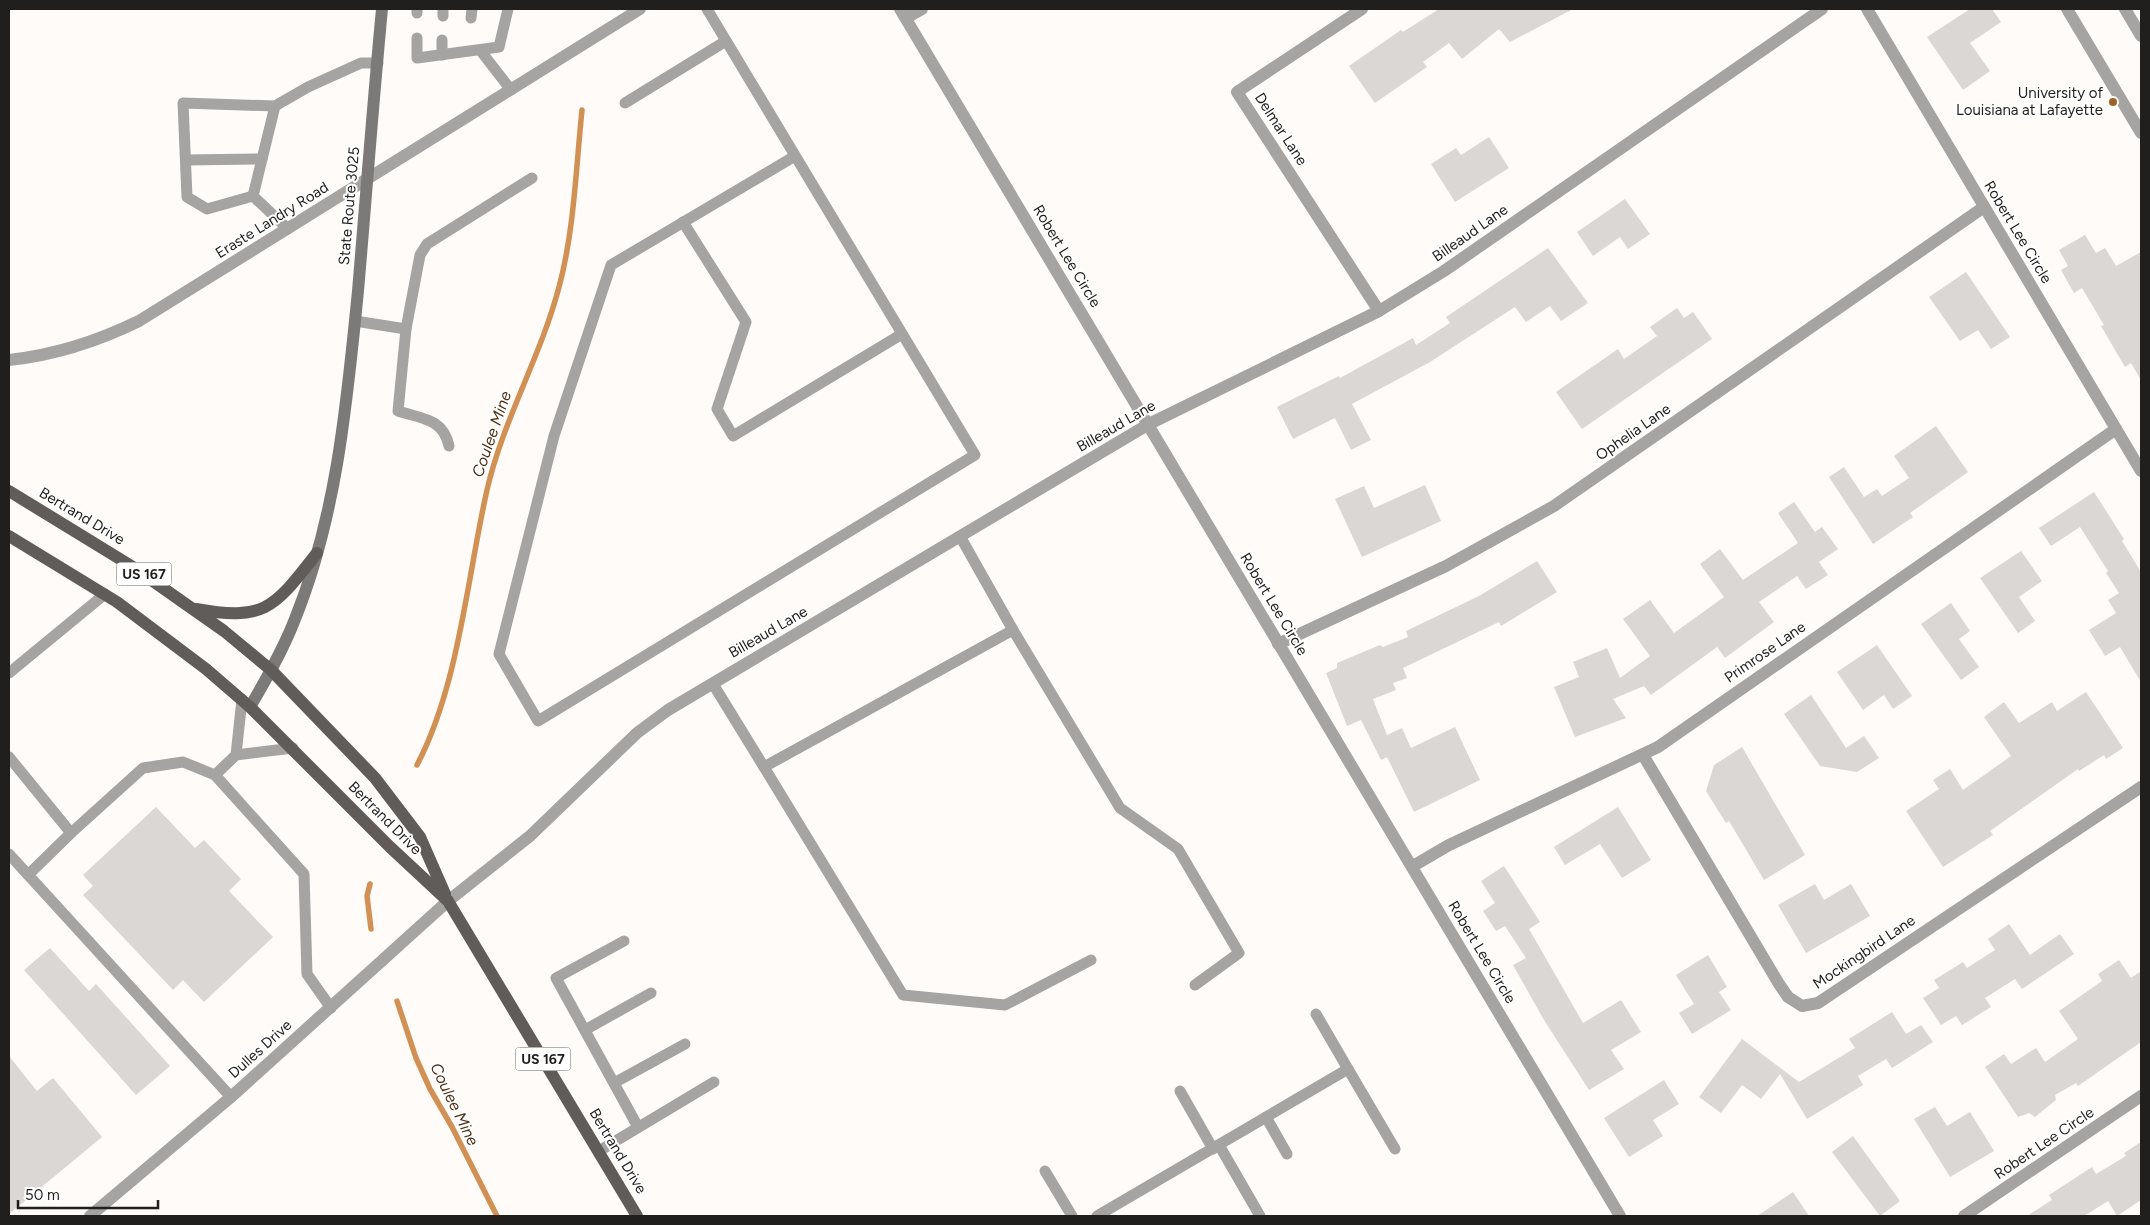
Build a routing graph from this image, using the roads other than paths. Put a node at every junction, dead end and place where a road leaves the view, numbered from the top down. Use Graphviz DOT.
graph roads {
  1 [pos="382,9"];
  2 [pos="508,9"];
  3 [pos="640,9"];
  4 [pos="707,9"];
  5 [pos="922,9"];
  6 [pos="1362,9"];
  7 [pos="1822,9"];
  8 [pos="1867,9"];
  9 [pos="2067,9"];
  10 [pos="2125,9"];
  11 [pos="903,14"];
  12 [pos="2141,36"];
  13 [pos="417,38"];
  14 [pos="442,40"];
  15 [pos="726,41"];
  16 [pos="474,48"];
  17 [pos="442,55"];
  18 [pos="378,63"];
  19 [pos="511,90"];
  20 [pos="625,103"];
  21 [pos="275,106"];
  22 [pos="2141,133"];
  23 [pos="795,156"];
  24 [pos="262,159"];
  25 [pos="186,160"];
  26 [pos="532,178"];
  27 [pos="368,180"];
  28 [pos="253,196"];
  29 [pos="1984,207"];
  30 [pos="683,222"];
  31 [pos="288,229"];
  32 [pos="1379,311"];
  33 [pos="355,322"];
  34 [pos="406,329"];
  35 [pos="902,334"];
  36 [pos="9,360"];
  37 [pos="1149,424"];
  38 [pos="2116,429"];
  39 [pos="449,446"];
  40 [pos="2141,471"];
  41 [pos="9,491"];
  42 [pos="9,536"];
  43 [pos="961,538"];
  44 [pos="316,553"];
  45 [pos="105,594"];
  46 [pos="193,608"];
  47 [pos="1013,630"];
  48 [pos="1278,644"];
  49 [pos="271,670"];
  50 [pos="9,673"];
  51 [pos="713,684"];
  52 [pos="246,703"];
  53 [pos="293,748"];
  54 [pos="236,755"];
  55 [pos="1643,755"];
  56 [pos="9,757"];
  57 [pos="764,767"];
  58 [pos="215,775"];
  59 [pos="2141,787"];
  60 [pos="71,833"];
  61 [pos="9,854"];
  62 [pos="1413,866"];
  63 [pos="28,875"];
  64 [pos="448,901"];
  65 [pos="624,941"];
  66 [pos="1091,960"];
  67 [pos="1195,985"];
  68 [pos="651,993"];
  69 [pos="331,1008"];
  70 [pos="1316,1014"];
  71 [pos="585,1030"];
  72 [pos="685,1044"];
  73 [pos="1348,1070"];
  74 [pos="714,1082"];
  75 [pos="614,1083"];
  76 [pos="1180,1091"];
  77 [pos="2141,1096"];
  78 [pos="231,1097"];
  79 [pos="1266,1118"];
  80 [pos="638,1127"];
  81 [pos="1216,1147"];
  82 [pos="1395,1149"];
  83 [pos="599,1151"];
  84 [pos="1287,1154"];
  85 [pos="1045,1171"];
  86 [pos="90,1216"];
  87 [pos="637,1216"];
  88 [pos="1072,1216"];
  89 [pos="1097,1216"];
  90 [pos="1260,1216"];
  91 [pos="1620,1216"];
  92 [pos="1964,1216"];
  1 -- 18 [label="main road, State Route 3025"];
  2 -- 16 [label="lane"];
  3 -- 19 [label="street, Eraste Landry Road"];
  4 -- 15 [label="lane"];
  5 -- 11 [label="street"];
  6 -- 32 [label="street, Delmar Lane"];
  7 -- 32 [label="street, Billeaud Lane"];
  8 -- 29 [label="street, Robert Lee Circle"];
  9 -- 22 [label="street"];
  10 -- 12 [label="street"];
  11 -- 37 [label="street, Robert Lee Circle"];
  13 -- 17 [label="lane"];
  14 -- 17 [label="lane"];
  15 -- 20 [label="lane"];
  15 -- 23 [label="lane"];
  16 -- 17 [label="lane"];
  16 -- 19 [label="lane"];
  18 -- 21 [label="lane"];
  18 -- 27 [label="main road, State Route 3025"];
  19 -- 27 [label="street, Eraste Landry Road"];
  21 -- 24 [label="lane"];
  21 -- 25 [label="lane"];
  23 -- 30 [label="lane"];
  23 -- 35 [label="lane"];
  24 -- 25 [label="lane"];
  24 -- 28 [label="lane"];
  25 -- 28 [label="lane"];
  26 -- 34 [label="lane"];
  27 -- 31 [label="street, Eraste Landry Road"];
  27 -- 33 [label="main road, State Route 3025"];
  28 -- 31 [label="lane"];
  29 -- 38 [label="street, Robert Lee Circle"];
  29 -- 48 [label="street, Ophelia Lane"];
  30 -- 35 [label="lane"];
  30 -- 35 [label="lane"];
  31 -- 36 [label="street, Eraste Landry Road"];
  32 -- 37 [label="street, Billeaud Lane"];
  33 -- 34 [label="lane"];
  33 -- 44 [label="main road, State Route 3025"];
  34 -- 39 [label="lane"];
  37 -- 43 [label="street, Billeaud Lane"];
  37 -- 48 [label="street, Robert Lee Circle"];
  38 -- 40 [label="street, Robert Lee Circle"];
  38 -- 55 [label="street, Primrose Lane"];
  41 -- 46 [label="main road, Bertrand Drive / US 167"];
  42 -- 45 [label="main road, Bertrand Drive / US 167"];
  43 -- 47 [label="lane"];
  43 -- 51 [label="street, Billeaud Lane"];
  44 -- 46 [label="main road"];
  44 -- 49 [label="main road, State Route 3025"];
  45 -- 50 [label="lane"];
  45 -- 52 [label="main road, Bertrand Drive / US 167"];
  46 -- 49 [label="main road, Bertrand Drive / US 167"];
  47 -- 57 [label="lane"];
  47 -- 67 [label="lane"];
  48 -- 62 [label="street, Robert Lee Circle"];
  49 -- 52 [label="main road, State Route 3025"];
  49 -- 64 [label="main road, Bertrand Drive / US 167"];
  51 -- 57 [label="lane"];
  51 -- 64 [label="street, Billeaud Lane"];
  52 -- 53 [label="main road, Bertrand Drive / US 167"];
  52 -- 54 [label="lane"];
  53 -- 54 [label="lane"];
  53 -- 64 [label="main road, Bertrand Drive / US 167"];
  54 -- 58 [label="lane"];
  55 -- 59 [label="street, Mockingbird Lane"];
  55 -- 62 [label="street, Primrose Lane"];
  56 -- 60 [label="lane"];
  57 -- 66 [label="lane"];
  58 -- 60 [label="lane"];
  58 -- 69 [label="lane"];
  60 -- 63 [label="lane"];
  61 -- 63 [label="lane"];
  62 -- 91 [label="street, Robert Lee Circle"];
  63 -- 78 [label="lane"];
  64 -- 69 [label="street, Dulles Drive"];
  64 -- 83 [label="main road, Bertrand Drive / US 167"];
  65 -- 71 [label="lane"];
  68 -- 71 [label="lane"];
  69 -- 78 [label="street, Dulles Drive"];
  70 -- 73 [label="lane"];
  71 -- 75 [label="lane"];
  72 -- 75 [label="lane"];
  73 -- 79 [label="lane"];
  73 -- 82 [label="lane"];
  74 -- 80 [label="lane"];
  75 -- 80 [label="lane"];
  76 -- 81 [label="lane"];
  77 -- 92 [label="street, Robert Lee Circle"];
  78 -- 86 [label="street, Dulles Drive"];
  79 -- 81 [label="lane"];
  79 -- 84 [label="lane"];
  80 -- 83 [label="lane"];
  81 -- 89 [label="lane"];
  81 -- 90 [label="lane"];
  83 -- 87 [label="main road, Bertrand Drive / US 167"];
  85 -- 88 [label="lane"];
}
